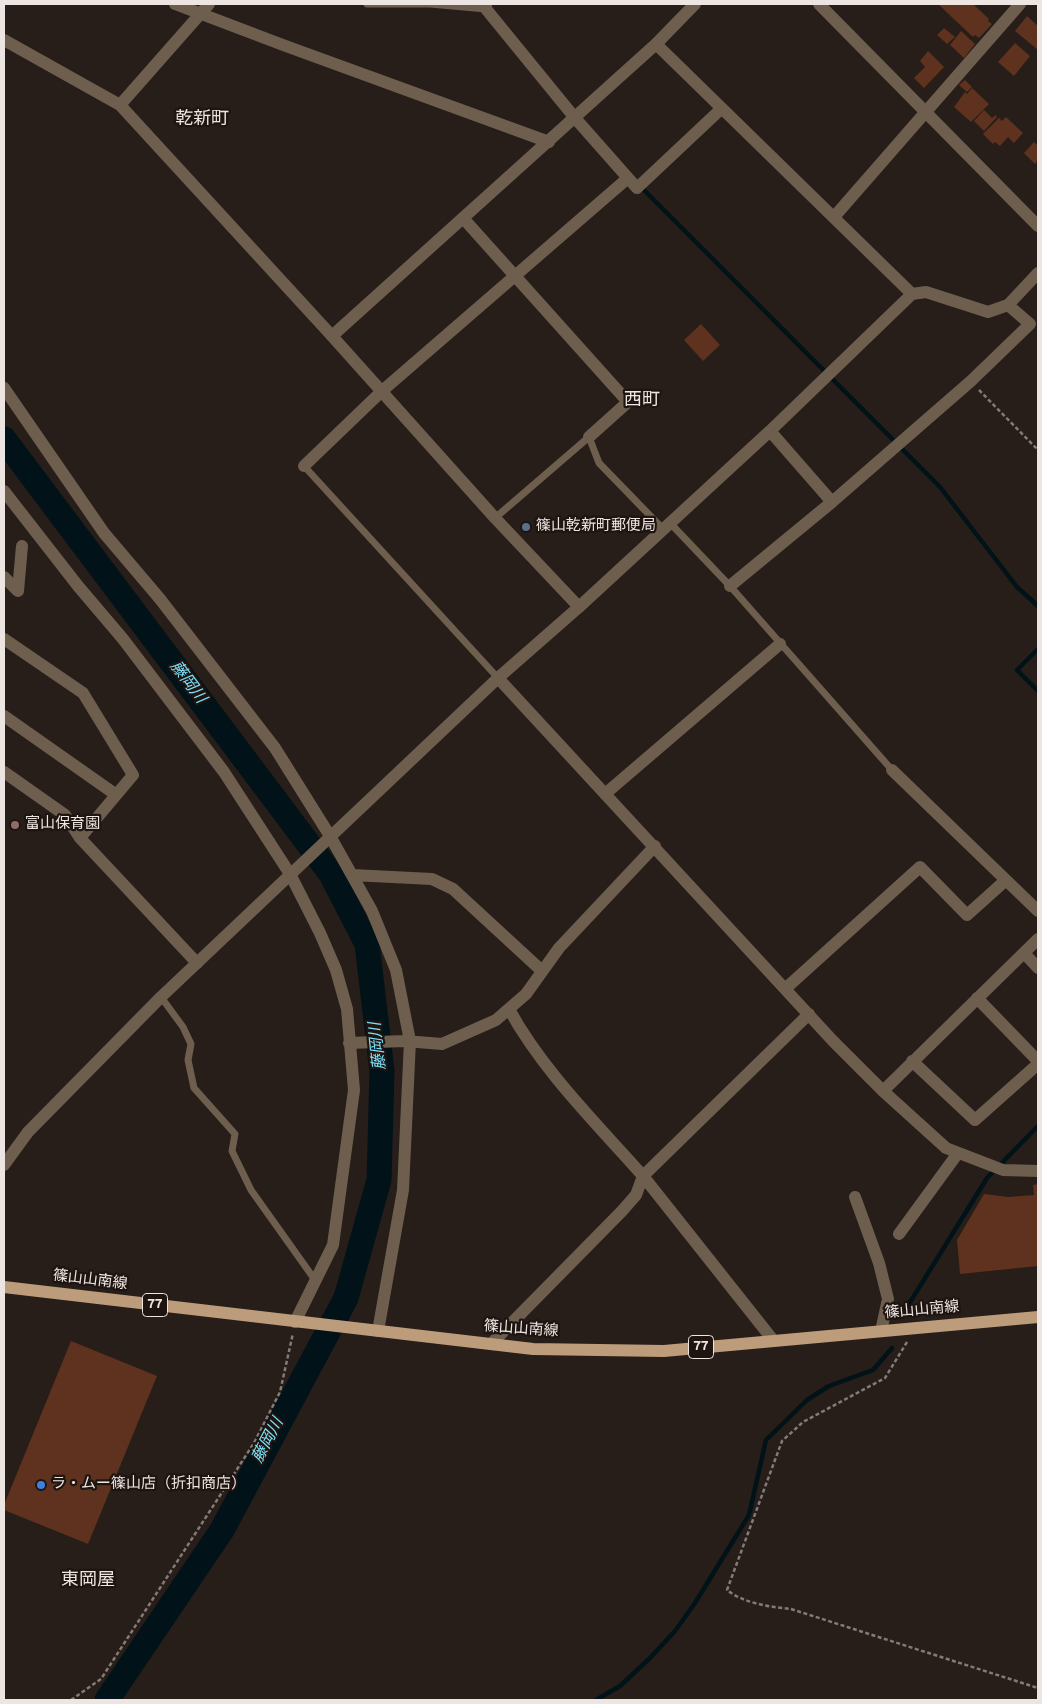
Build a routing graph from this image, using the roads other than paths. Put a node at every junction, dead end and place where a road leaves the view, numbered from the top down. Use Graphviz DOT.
graph roads {
  1 [pos="175,4"];
  2 [pos="367,4"];
  3 [pos="430,4"];
  4 [pos="695,4"];
  5 [pos="819,4"];
  6 [pos="1020,4"];
  7 [pos="486,6"];
  8 [pos="205,9"];
  9 [pos="4,40"];
  10 [pos="656,44"];
  11 [pos="120,105"];
  12 [pos="721,108"];
  13 [pos="926,114"];
  14 [pos="574,118"];
  15 [pos="549,142"];
  16 [pos="628,178"];
  17 [pos="463,218"];
  18 [pos="834,218"];
  19 [pos="1038,226"];
  20 [pos="1038,273"];
  21 [pos="514,277"];
  22 [pos="912,294"];
  23 [pos="1008,305"];
  24 [pos="332,336"];
  25 [pos="4,388"];
  26 [pos="382,391"];
  27 [pos="770,431"];
  28 [pos="589,437"];
  29 [pos="304,466"];
  30 [pos="4,491"];
  31 [pos="832,502"];
  32 [pos="495,518"];
  33 [pos="667,527"];
  34 [pos="22,546"];
  35 [pos="4,578"];
  36 [pos="730,586"];
  37 [pos="579,607"];
  38 [pos="4,639"];
  39 [pos="780,644"];
  40 [pos="498,678"];
  41 [pos="4,716"];
  42 [pos="892,770"];
  43 [pos="4,772"];
  44 [pos="115,794"];
  45 [pos="605,794"];
  46 [pos="80,838"];
  47 [pos="328,838"];
  48 [pos="654,846"];
  49 [pos="294,871"];
  50 [pos="352,875"];
  51 [pos="1006,880"];
  52 [pos="1038,912"];
  53 [pos="1038,939"];
  54 [pos="1024,953"];
  55 [pos="197,963"];
  56 [pos="1038,968"];
  57 [pos="542,971"];
  58 [pos="785,990"];
  59 [pos="161,997"];
  60 [pos="977,998"];
  61 [pos="510,1008"];
  62 [pos="809,1014"];
  63 [pos="407,1041"];
  64 [pos="353,1043"];
  65 [pos="912,1062"];
  66 [pos="1038,1063"];
  67 [pos="882,1091"];
  68 [pos="958,1153"];
  69 [pos="4,1165"];
  70 [pos="1038,1171"];
  71 [pos="643,1176"];
  72 [pos="855,1197"];
  73 [pos="899,1234"];
  74 [pos="315,1280"];
  75 [pos="4,1287"];
  76 [pos="1038,1317"];
  77 [pos="301,1323"];
  78 [pos="378,1331"];
  79 [pos="881,1331"];
  80 [pos="773,1340"];
  81 [pos="491,1344"];
  1 -- 8 [label="street"];
  2 -- 3 [label="lane"];
  3 -- 7 [label="lane"];
  4 -- 10 [label="street"];
  5 -- 13 [label="street"];
  6 -- 13 [label="street"];
  7 -- 14 [label="street"];
  8 -- 11 [label="street"];
  8 -- 15 [label="street"];
  9 -- 11 [label="street"];
  10 -- 12 [label="street"];
  10 -- 14 [label="street"];
  11 -- 24 [label="street"];
  12 -- 16 [label="street"];
  12 -- 18 [label="street"];
  13 -- 18 [label="street"];
  13 -- 19 [label="street"];
  14 -- 15 [label="street"];
  14 -- 16 [label="street"];
  15 -- 17 [label="street"];
  16 -- 21 [label="street"];
  17 -- 21 [label="street"];
  17 -- 24 [label="street"];
  18 -- 22 [label="street"];
  20 -- 23 [label="street"];
  21 -- 26 [label="street"];
  21 -- 28 [label="street"];
  22 -- 23 [label="street"];
  22 -- 27 [label="street"];
  23 -- 31 [label="street"];
  24 -- 26 [label="street"];
  25 -- 47 [label="street"];
  26 -- 29 [label="street"];
  26 -- 32 [label="street"];
  27 -- 31 [label="street"];
  27 -- 33 [label="street"];
  28 -- 32 [label="lane"];
  28 -- 33 [label="lane"];
  29 -- 40 [label="lane"];
  30 -- 49 [label="street"];
  31 -- 36 [label="street"];
  32 -- 37 [label="street"];
  33 -- 36 [label="lane"];
  33 -- 37 [label="street"];
  34 -- 35 [label="street"];
  36 -- 39 [label="lane"];
  37 -- 40 [label="street"];
  38 -- 44 [label="street"];
  39 -- 42 [label="lane"];
  39 -- 45 [label="street"];
  40 -- 45 [label="street"];
  40 -- 47 [label="street"];
  41 -- 44 [label="street"];
  42 -- 51 [label="street"];
  43 -- 46 [label="street"];
  44 -- 46 [label="street"];
  45 -- 48 [label="street"];
  46 -- 55 [label="street"];
  47 -- 49 [label="street"];
  47 -- 50 [label="street"];
  48 -- 57 [label="street"];
  48 -- 58 [label="street"];
  49 -- 55 [label="street"];
  49 -- 64 [label="street"];
  50 -- 57 [label="street"];
  50 -- 63 [label="street"];
  51 -- 52 [label="street"];
  51 -- 58 [label="street"];
  53 -- 54 [label="street"];
  54 -- 56 [label="street"];
  54 -- 60 [label="street"];
  55 -- 59 [label="street"];
  57 -- 61 [label="street"];
  58 -- 62 [label="street"];
  59 -- 69 [label="street"];
  59 -- 74 [label="lane"];
  60 -- 65 [label="street"];
  60 -- 66 [label="street"];
  61 -- 63 [label="street"];
  61 -- 71 [label="street"];
  62 -- 67 [label="street"];
  62 -- 71 [label="street"];
  63 -- 64 [label="street"];
  63 -- 78 [label="street"];
  64 -- 74 [label="street"];
  65 -- 66 [label="street"];
  65 -- 67 [label="street"];
  67 -- 68 [label="street"];
  68 -- 70 [label="street"];
  68 -- 73 [label="street"];
  71 -- 80 [label="street"];
  71 -- 81 [label="street"];
  72 -- 79 [label="street"];
  74 -- 77 [label="street"];
  75 -- 77 [label="main road, 篠山山南線 / 77"];
  76 -- 79 [label="main road, 篠山山南線 / 77"];
  77 -- 78 [label="main road, 篠山山南線 / 77"];
  78 -- 81 [label="main road, 篠山山南線 / 77"];
  79 -- 80 [label="main road, 篠山山南線 / 77"];
  80 -- 81 [label="main road, 篠山山南線 / 77"];
}
